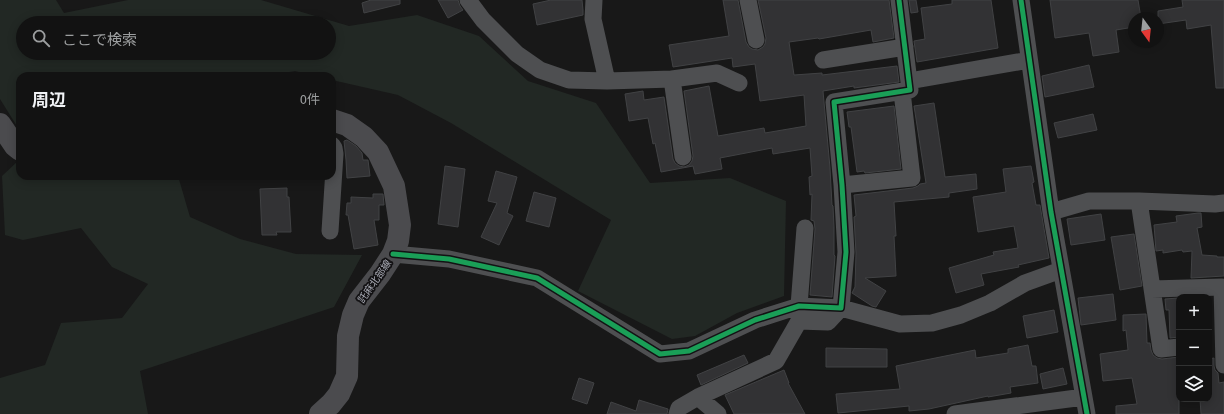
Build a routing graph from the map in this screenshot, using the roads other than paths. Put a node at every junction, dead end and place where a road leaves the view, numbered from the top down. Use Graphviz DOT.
graph roads {
  1 [pos="468,0"];
  2 [pos="594,0"];
  3 [pos="748,0"];
  4 [pos="899,0"];
  5 [pos="1021,0"];
  6 [pos="756,40"];
  7 [pos="905,47"];
  8 [pos="823,60"];
  9 [pos="1029,60"];
  10 [pos="672,79"];
  11 [pos="606,81"];
  12 [pos="739,83"];
  13 [pos="905,86"];
  14 [pos="336,121"];
  15 [pos="0,124"];
  16 [pos="16,147"];
  17 [pos="683,157"];
  18 [pos="333,180"];
  19 [pos="842,185"];
  20 [pos="1139,202"];
  21 [pos="1224,203"];
  22 [pos="1051,212"];
  23 [pos="804,228"];
  24 [pos="330,231"];
  25 [pos="393,254"];
  26 [pos="1061,270"];
  27 [pos="1152,289"];
  28 [pos="799,306"];
  29 [pos="841,308"];
  30 [pos="1216,344"];
  31 [pos="1176,347"];
  32 [pos="1224,364"];
  33 [pos="698,397"];
  34 [pos="1084,397"];
  35 [pos="320,414"];
  36 [pos="677,414"];
  37 [pos="718,414"];
  38 [pos="955,414"];
  39 [pos="1087,414"];
  1 -- 11 [label="street"];
  2 -- 11 [label="street"];
  3 -- 6 [label="street"];
  4 -- 7 [label="street"];
  5 -- 9 [label="street"];
  7 -- 8 [label="street"];
  7 -- 13 [label="street"];
  9 -- 13 [label="street"];
  9 -- 22 [label="street"];
  10 -- 11 [label="street"];
  10 -- 12 [label="street"];
  10 -- 17 [label="street"];
  13 -- 19 [label="street"];
  13 -- 19 [label="street"];
  14 -- 25 [label="main road, 託麻北部線"];
  15 -- 16 [label="main road"];
  18 -- 24 [label="street"];
  19 -- 29 [label="street"];
  20 -- 21 [label="street"];
  20 -- 22 [label="street"];
  20 -- 27 [label="street"];
  22 -- 26 [label="street"];
  23 -- 28 [label="street"];
  25 -- 28 [label="street"];
  25 -- 35 [label="main road, 託麻北部線"];
  26 -- 29 [label="street"];
  26 -- 34 [label="street"];
  27 -- 30 [label="street"];
  27 -- 31 [label="street"];
  28 -- 29 [label="street"];
  29 -- 33 [label="street"];
  30 -- 32 [label="street"];
  33 -- 36 [label="street"];
  33 -- 37 [label="street"];
  34 -- 38 [label="street"];
  34 -- 39 [label="street"];
}
